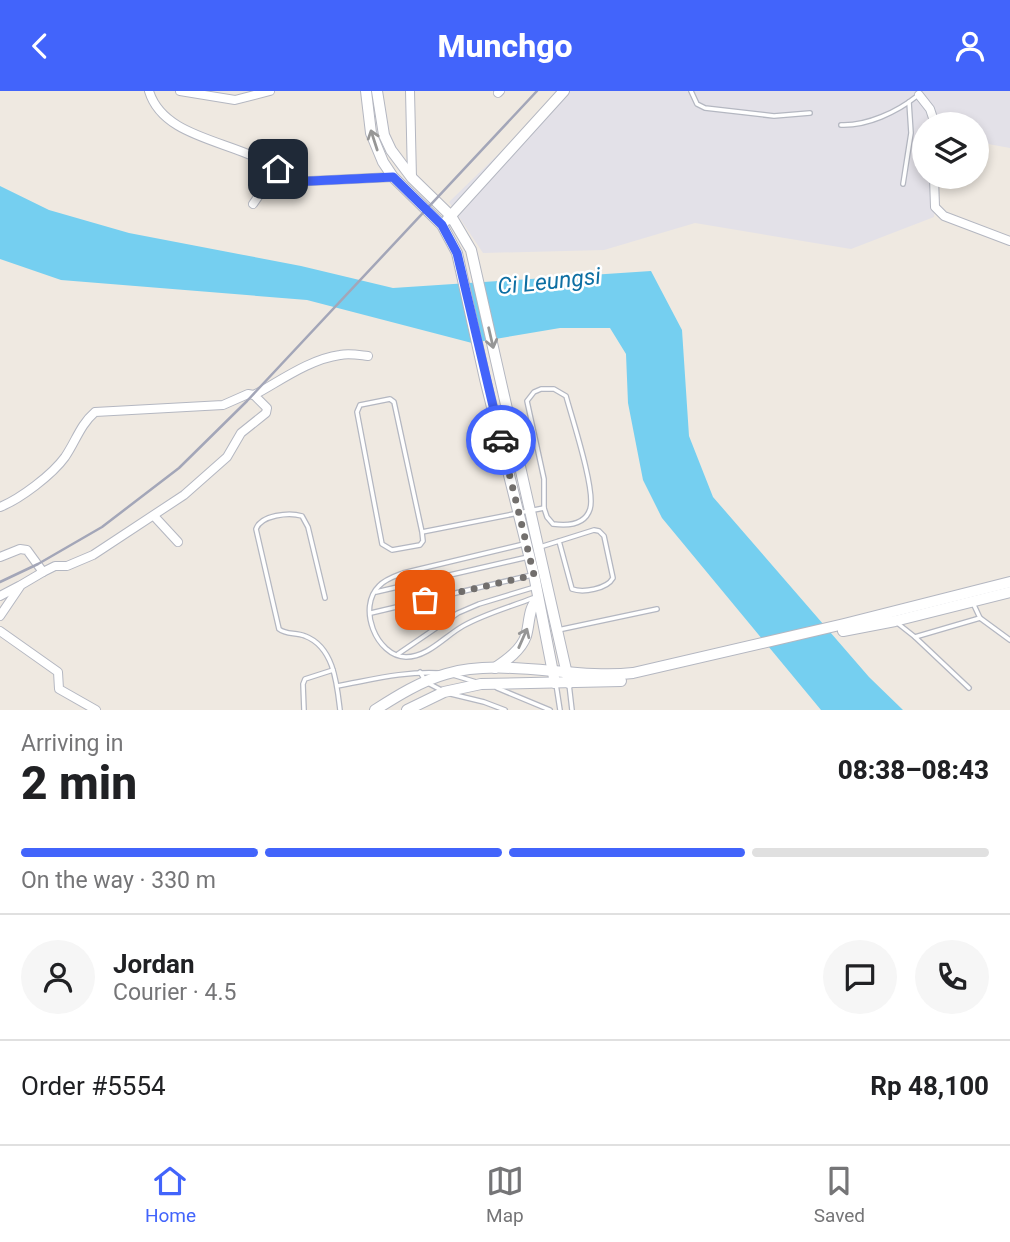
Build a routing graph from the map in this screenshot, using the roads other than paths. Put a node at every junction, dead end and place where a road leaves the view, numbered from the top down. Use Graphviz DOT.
graph roads {
  1 [pos="149,91"];
  2 [pos="180,91"];
  3 [pos="270,91"];
  4 [pos="366,91"];
  5 [pos="377,91"];
  6 [pos="410,91"];
  7 [pos="564,91"];
  8 [pos="691,91"];
  9 [pos="920,92"];
  10 [pos="909,102"];
  11 [pos="931,112"];
  12 [pos="810,113"];
  13 [pos="841,125"];
  14 [pos="393,177"];
  15 [pos="412,178"];
  16 [pos="290,182"];
  17 [pos="903,184"];
  18 [pos="934,189"];
  19 [pos="253,204"];
  20 [pos="451,216"];
  21 [pos="442,225"];
  22 [pos="1010,241"];
  23 [pos="368,356"];
  24 [pos="254,395"];
  25 [pos="0,507"];
  26 [pos="544,508"];
  27 [pos="532,511"];
  28 [pos="519,513"];
  29 [pos="154,516"];
  30 [pos="422,532"];
  31 [pos="559,541"];
  32 [pos="178,542"];
  33 [pos="527,544"];
  34 [pos="539,544"];
  35 [pos="0,557"];
  36 [pos="530,557"];
  37 [pos="43,572"];
  38 [pos="534,575"];
  39 [pos="1010,582"];
  40 [pos="21,585"];
  41 [pos="1010,592"];
  42 [pos="374,593"];
  43 [pos="538,594"];
  44 [pos="0,596"];
  45 [pos="970,597"];
  46 [pos="325,598"];
  47 [pos="657,609"];
  48 [pos="370,613"];
  49 [pos="0,616"];
  50 [pos="980,618"];
  51 [pos="895,621"];
  52 [pos="845,627"];
  53 [pos="556,630"];
  54 [pos="0,631"];
  55 [pos="915,637"];
  56 [pos="1010,640"];
  57 [pos="750,649"];
  58 [pos="397,655"];
  59 [pos="494,669"];
  60 [pos="333,670"];
  61 [pos="553,671"];
  62 [pos="566,671"];
  63 [pos="420,672"];
  64 [pos="447,674"];
  65 [pos="426,682"];
  66 [pos="555,683"];
  67 [pos="569,683"];
  68 [pos="481,684"];
  69 [pos="337,686"];
  70 [pos="969,688"];
  71 [pos="444,692"];
  72 [pos="96,710"];
  73 [pos="304,710"];
  74 [pos="340,710"];
  75 [pos="374,710"];
  76 [pos="407,710"];
  77 [pos="505,710"];
  78 [pos="550,710"];
  79 [pos="560,710"];
  80 [pos="572,710"];
  1 -- 16 [label="street"];
  2 -- 3 [label="street"];
  14 -- 4 [label="street, one-way"];
  5 -- 15 [label="street"];
  6 -- 15 [label="street"];
  7 -- 20 [label="street"];
  8 -- 12 [label="lane"];
  9 -- 10 [label="lane"];
  9 -- 11 [label="street"];
  10 -- 13 [label="lane"];
  10 -- 17 [label="lane"];
  14 -- 16 [label="street"];
  14 -- 21 [label="street"];
  15 -- 20 [label="street"];
  16 -- 19 [label="street"];
  18 -- 22 [label="street"];
  20 -- 21 [label="street"];
  20 -- 27 [label="street, one-way"];
  21 -- 28 [label="street"];
  23 -- 24 [label="street"];
  24 -- 25 [label="street"];
  24 -- 29 [label="street"];
  26 -- 26 [label="lane"];
  26 -- 27 [label="lane"];
  27 -- 28 [label="lane"];
  27 -- 34 [label="street"];
  28 -- 30 [label="lane"];
  28 -- 33 [label="street"];
  29 -- 32 [label="street"];
  29 -- 37 [label="street"];
  30 -- 30 [label="lane"];
  31 -- 31 [label="lane"];
  31 -- 34 [label="lane"];
  33 -- 34 [label="lane"];
  33 -- 36 [label="street"];
  33 -- 42 [label="lane"];
  34 -- 53 [label="street"];
  35 -- 37 [label="street"];
  36 -- 38 [label="street"];
  36 -- 42 [label="lane"];
  37 -- 40 [label="street"];
  38 -- 43 [label="street"];
  38 -- 48 [label="lane"];
  39 -- 45 [label="street"];
  40 -- 44 [label="street"];
  40 -- 49 [label="street"];
  41 -- 45 [label="street"];
  42 -- 48 [label="lane"];
  43 -- 58 [label="lane"];
  43 -- 58 [label="lane"];
  59 -- 43 [label="street, one-way"];
  43 -- 61 [label="street"];
  45 -- 50 [label="lane"];
  45 -- 51 [label="street"];
  45 -- 52 [label="street"];
  46 -- 60 [label="lane"];
  47 -- 53 [label="lane"];
  48 -- 58 [label="lane"];
  50 -- 55 [label="lane"];
  50 -- 56 [label="lane"];
  51 -- 52 [label="street"];
  51 -- 55 [label="lane"];
  52 -- 57 [label="street"];
  53 -- 62 [label="street"];
  54 -- 72 [label="street"];
  55 -- 70 [label="lane"];
  57 -- 62 [label="street"];
  57 -- 67 [label="street"];
  59 -- 61 [label="street"];
  59 -- 64 [label="street"];
  60 -- 69 [label="lane"];
  60 -- 73 [label="lane"];
  61 -- 62 [label="street"];
  61 -- 66 [label="street"];
  62 -- 67 [label="street"];
  63 -- 64 [label="lane"];
  63 -- 65 [label="lane"];
  63 -- 69 [label="lane"];
  64 -- 65 [label="street"];
  64 -- 68 [label="lane"];
  65 -- 71 [label="lane"];
  65 -- 75 [label="street"];
  66 -- 67 [label="street"];
  66 -- 68 [label="street"];
  66 -- 79 [label="lane"];
  67 -- 80 [label="lane"];
  68 -- 71 [label="street"];
  68 -- 78 [label="lane"];
  69 -- 74 [label="lane"];
  71 -- 76 [label="street"];
  71 -- 77 [label="lane"];
}
